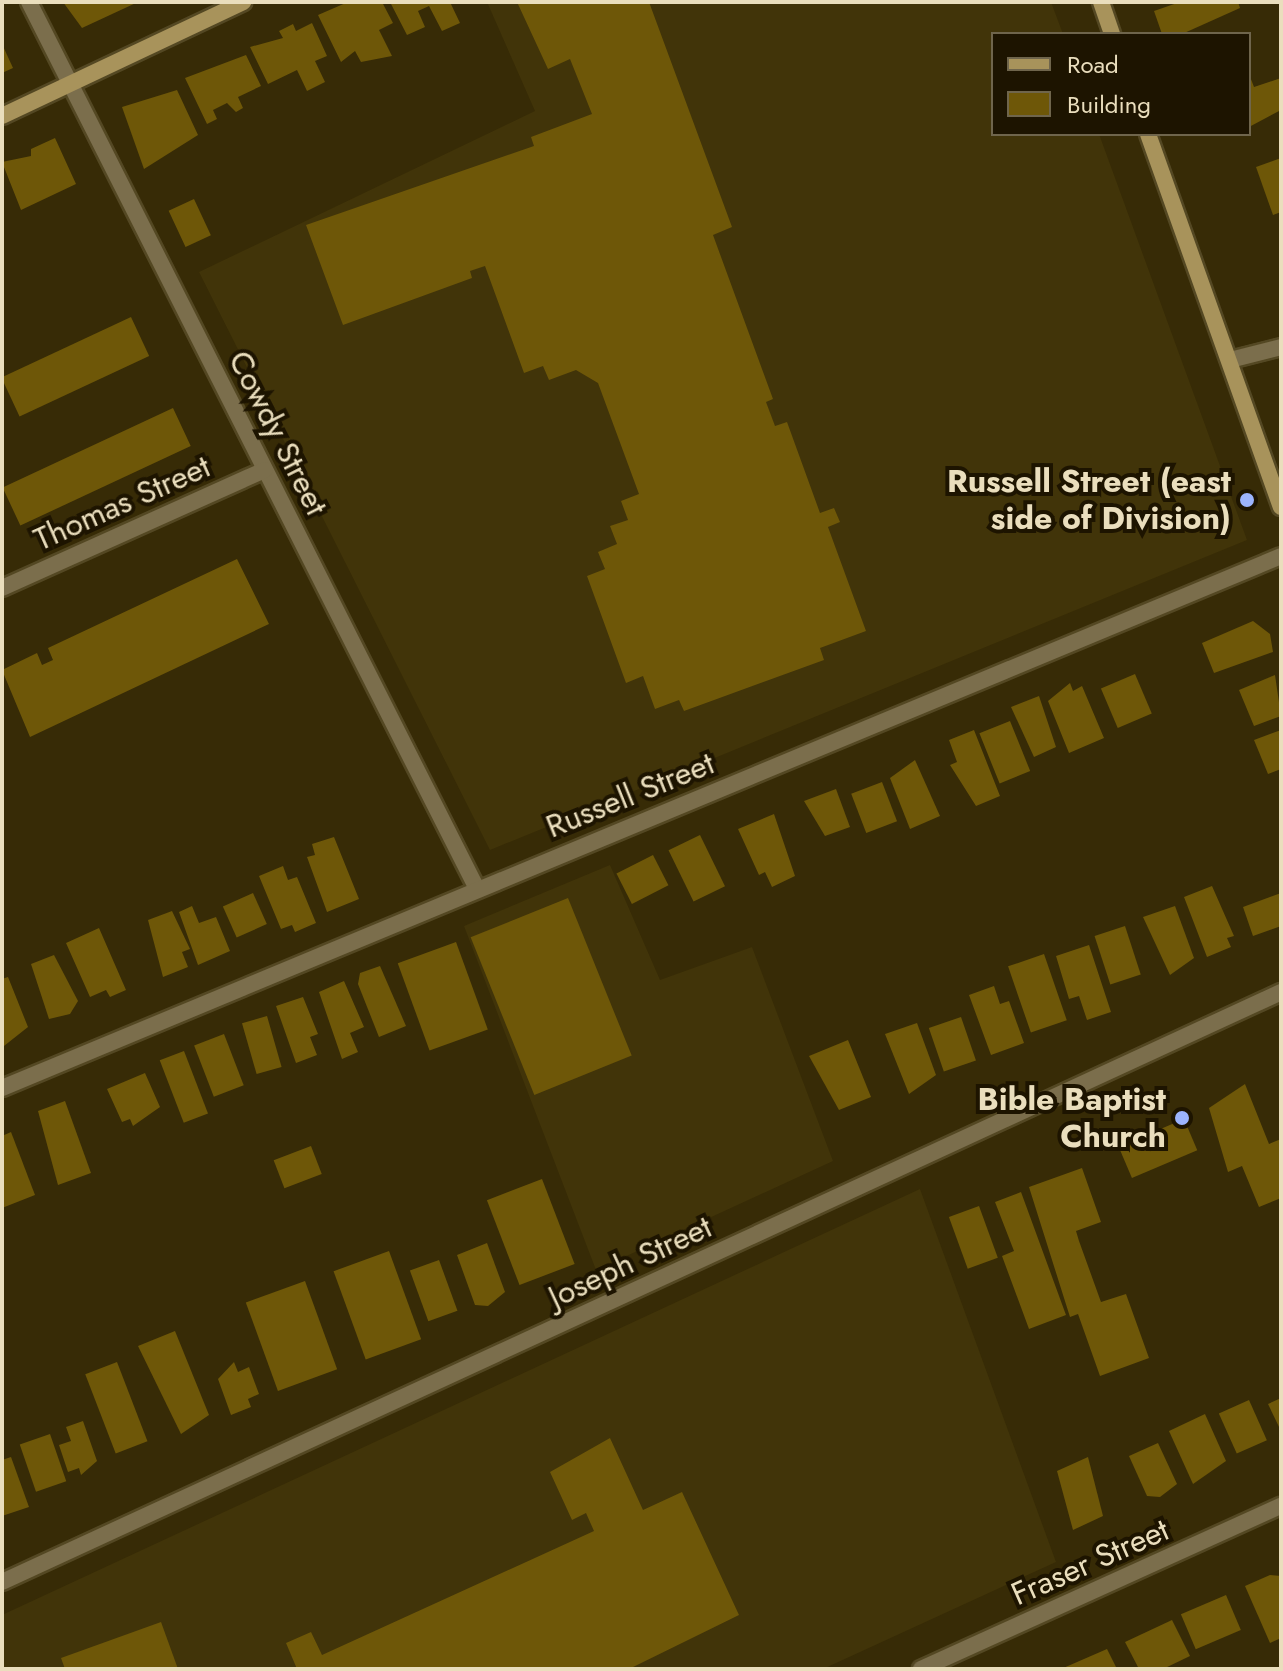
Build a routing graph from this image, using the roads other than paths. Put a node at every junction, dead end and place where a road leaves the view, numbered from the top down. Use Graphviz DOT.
graph roads {
  1 [pos="29,2"];
  2 [pos="243,2"];
  3 [pos="1101,2"];
  4 [pos="1111,32"];
  5 [pos="71,83"];
  6 [pos="2,116"];
  7 [pos="1149,136"];
  8 [pos="1281,347"];
  9 [pos="1230,360"];
  10 [pos="265,470"];
  11 [pos="1281,507"];
  12 [pos="1281,556"];
  13 [pos="2,588"];
  14 [pos="477,889"];
  15 [pos="1281,992"];
  16 [pos="2,1088"];
  17 [pos="1281,1506"];
  18 [pos="2,1582"];
  19 [pos="921,1669"];
  1 -- 5 [label="street, Cowdy Street"];
  2 -- 5 [label="main road"];
  3 -- 4 [label="main road"];
  5 -- 6 [label="main road"];
  5 -- 10 [label="street, Cowdy Street"];
  7 -- 9 [label="main road"];
  8 -- 9 [label="street"];
  9 -- 11 [label="main road"];
  10 -- 13 [label="street, Thomas Street"];
  10 -- 14 [label="street, Cowdy Street"];
  12 -- 14 [label="street, Russell Street"];
  14 -- 16 [label="street, Russell Street"];
  15 -- 18 [label="street, Joseph Street"];
  17 -- 19 [label="street, Fraser Street"];
}
